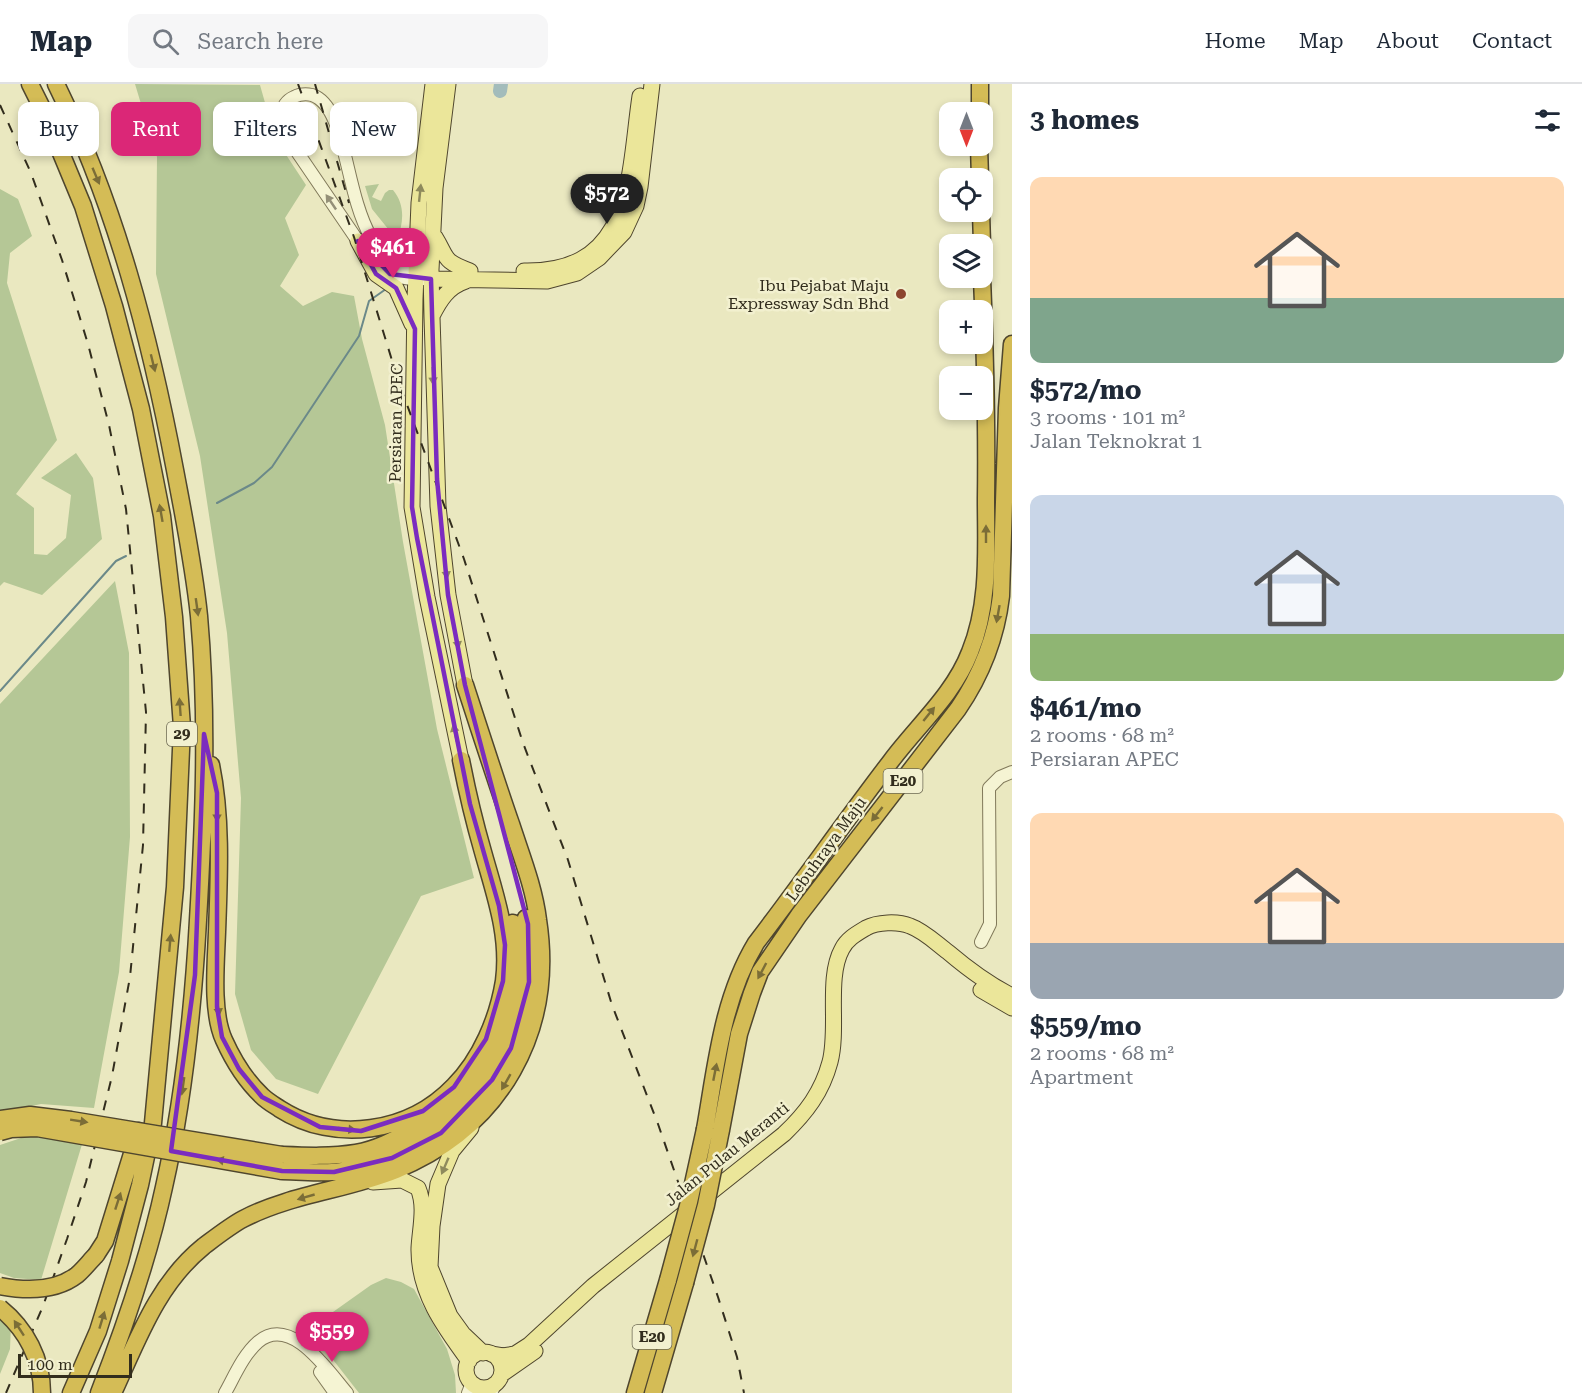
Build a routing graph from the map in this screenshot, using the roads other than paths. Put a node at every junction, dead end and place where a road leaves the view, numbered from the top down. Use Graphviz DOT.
graph roads {
  1 [pos="30,84"];
  2 [pos="56,84"];
  3 [pos="433,84"];
  4 [pos="448,84"];
  5 [pos="642,84"];
  6 [pos="652,84"];
  7 [pos="980,84"];
  8 [pos="980,102"];
  9 [pos="434,235"];
  10 [pos="358,241"];
  11 [pos="417,252"];
  12 [pos="385,255"];
  13 [pos="424,274"];
  14 [pos="471,275"];
  15 [pos="982,288"];
  16 [pos="432,317"];
  17 [pos="415,329"];
  18 [pos="1012,344"];
  19 [pos="465,685"];
  20 [pos="204,734"];
  21 [pos="461,760"];
  22 [pos="1012,772"];
  23 [pos="981,942"];
  24 [pos="167,974"];
  25 [pos="1007,992"];
  26 [pos="1012,1008"];
  27 [pos="492,1102"];
  28 [pos="0,1119"];
  29 [pos="713,1130"];
  30 [pos="0,1132"];
  31 [pos="282,1163"];
  32 [pos="338,1188"];
  33 [pos="0,1286"];
  34 [pos="0,1308"];
  35 [pos="303,1346"];
  36 [pos="481,1356"];
  37 [pos="496,1384"];
  38 [pos="470,1388"];
  39 [pos="42,1393"];
  40 [pos="71,1393"];
  41 [pos="99,1393"];
  42 [pos="113,1393"];
  43 [pos="225,1393"];
  44 [pos="335,1393"];
  45 [pos="348,1393"];
  46 [pos="635,1393"];
  47 [pos="653,1393"];
  24 -- 1 [label="highway, 29, one-way"];
  2 -- 20 [label="highway, 29, one-way"];
  11 -- 3 [label="main road, Persiaran APEC, one-way"];
  4 -- 9 [label="main road, Persiaran APEC"];
  5 -- 14 [label="main road"];
  6 -- 14 [label="main road"];
  7 -- 8 [label="highway"];
  9 -- 13 [label="main road, Persiaran APEC"];
  9 -- 14 [label="main road"];
  10 -- 12 [label="street, one-way"];
  10 -- 13 [label="street"];
  10 -- 17 [label="main road"];
  11 -- 12 [label="main road"];
  11 -- 13 [label="main road, Persiaran APEC"];
  12 -- 13 [label="street"];
  13 -- 14 [label="main road"];
  13 -- 16 [label="main road, Persiaran APEC"];
  13 -- 17 [label="main road, Persiaran APEC"];
  14 -- 16 [label="main road"];
  29 -- 15 [label="highway, Lebuhraya Maju / E20, one-way"];
  16 -- 19 [label="main road, Persiaran APEC, one-way"];
  21 -- 17 [label="main road, Persiaran APEC, one-way"];
  18 -- 29 [label="highway, Lebuhraya Maju / E20, one-way"];
  19 -- 27 [label="highway, one-way"];
  19 -- 31 [label="highway"];
  20 -- 21 [label="highway, one-way"];
  20 -- 41 [label="highway, 29, one-way"];
  21 -- 31 [label="highway"];
  22 -- 23 [label="street"];
  33 -- 24 [label="highway, one-way, bridge"];
  40 -- 24 [label="highway, 29, one-way"];
  25 -- 36 [label="main road, Jalan Pulau Meranti"];
  26 -- 37 [label="main road, Jalan Pulau Meranti"];
  27 -- 32 [label="highway"];
  27 -- 36 [label="main road, one-way"];
  28 -- 31 [label="highway, one-way, bridge"];
  29 -- 46 [label="highway, Lebuhraya Maju / E20, bridge"];
  29 -- 47 [label="highway, Lebuhraya Maju / E20, one-way, bridge"];
  31 -- 30 [label="highway, one-way, bridge"];
  32 -- 36 [label="main road"];
  32 -- 42 [label="highway, one-way"];
  39 -- 34 [label="highway, one-way, bridge"];
  35 -- 43 [label="street"];
  35 -- 44 [label="street"];
  35 -- 45 [label="street"];
  36 -- 37 [label="main road"];
  36 -- 38 [label="main road"];
  37 -- 38 [label="main road"];
}
